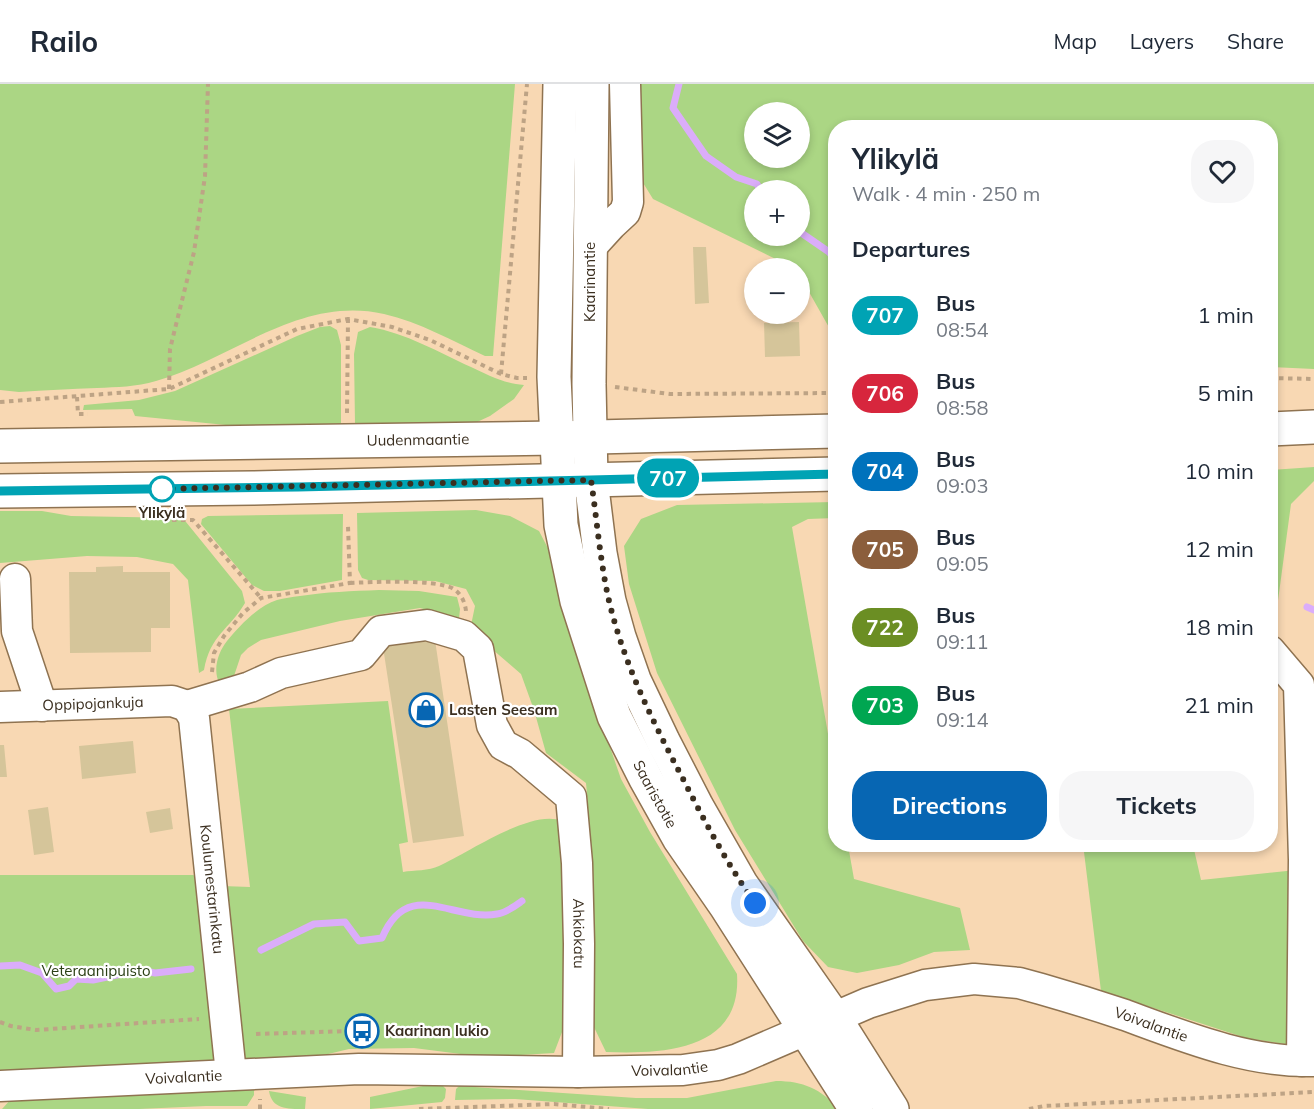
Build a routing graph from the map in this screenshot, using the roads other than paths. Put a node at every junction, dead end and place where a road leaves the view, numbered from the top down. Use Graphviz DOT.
graph roads {
  1 [pos="560,84"];
  2 [pos="592,84"];
  3 [pos="625,84"];
  4 [pos="590,248"];
  5 [pos="1314,427"];
  6 [pos="1278,429"];
  7 [pos="828,431"];
  8 [pos="590,437"];
  9 [pos="557,438"];
  10 [pos="0,446"];
  11 [pos="828,474"];
  12 [pos="591,480"];
  13 [pos="559,481"];
  14 [pos="0,491"];
  15 [pos="15,579"];
  16 [pos="1278,660"];
  17 [pos="42,706"];
  18 [pos="187,706"];
  19 [pos="0,707"];
  20 [pos="834,1017"];
  21 [pos="804,1030"];
  22 [pos="1308,1061"];
  23 [pos="578,1072"];
  24 [pos="231,1074"];
  25 [pos="0,1086"];
  26 [pos="856,1109"];
  27 [pos="892,1109"];
  1 -- 9 [label="main road"];
  2 -- 4 [label="main road, Kaarinantie"];
  3 -- 4 [label="street"];
  4 -- 8 [label="main road, Kaarinantie"];
  5 -- 6 [label="main road"];
  7 -- 8 [label="main road, Uudenmaantie"];
  8 -- 9 [label="main road, Uudenmaantie"];
  8 -- 12 [label="main road, Kaarinantie"];
  9 -- 10 [label="main road, Uudenmaantie"];
  9 -- 13 [label="main road, Saaristotie"];
  11 -- 12 [label="main road"];
  12 -- 13 [label="main road"];
  12 -- 20 [label="main road, Saaristotie"];
  13 -- 14 [label="main road"];
  13 -- 21 [label="main road, Saaristotie"];
  15 -- 17 [label="street"];
  16 -- 22 [label="street"];
  17 -- 18 [label="street, Oppipojankuja"];
  17 -- 19 [label="street, Oppipojankuja"];
  18 -- 23 [label="street, Ahkiokatu"];
  18 -- 24 [label="street, Koulumestarinkatu"];
  20 -- 21 [label="street, Voivalantie"];
  20 -- 22 [label="street, Voivalantie"];
  20 -- 27 [label="main road, Saaristotie"];
  21 -- 23 [label="street, Voivalantie"];
  21 -- 26 [label="main road, Saaristotie"];
  23 -- 24 [label="street, Voivalantie"];
  24 -- 25 [label="street, Voivalantie"];
}
